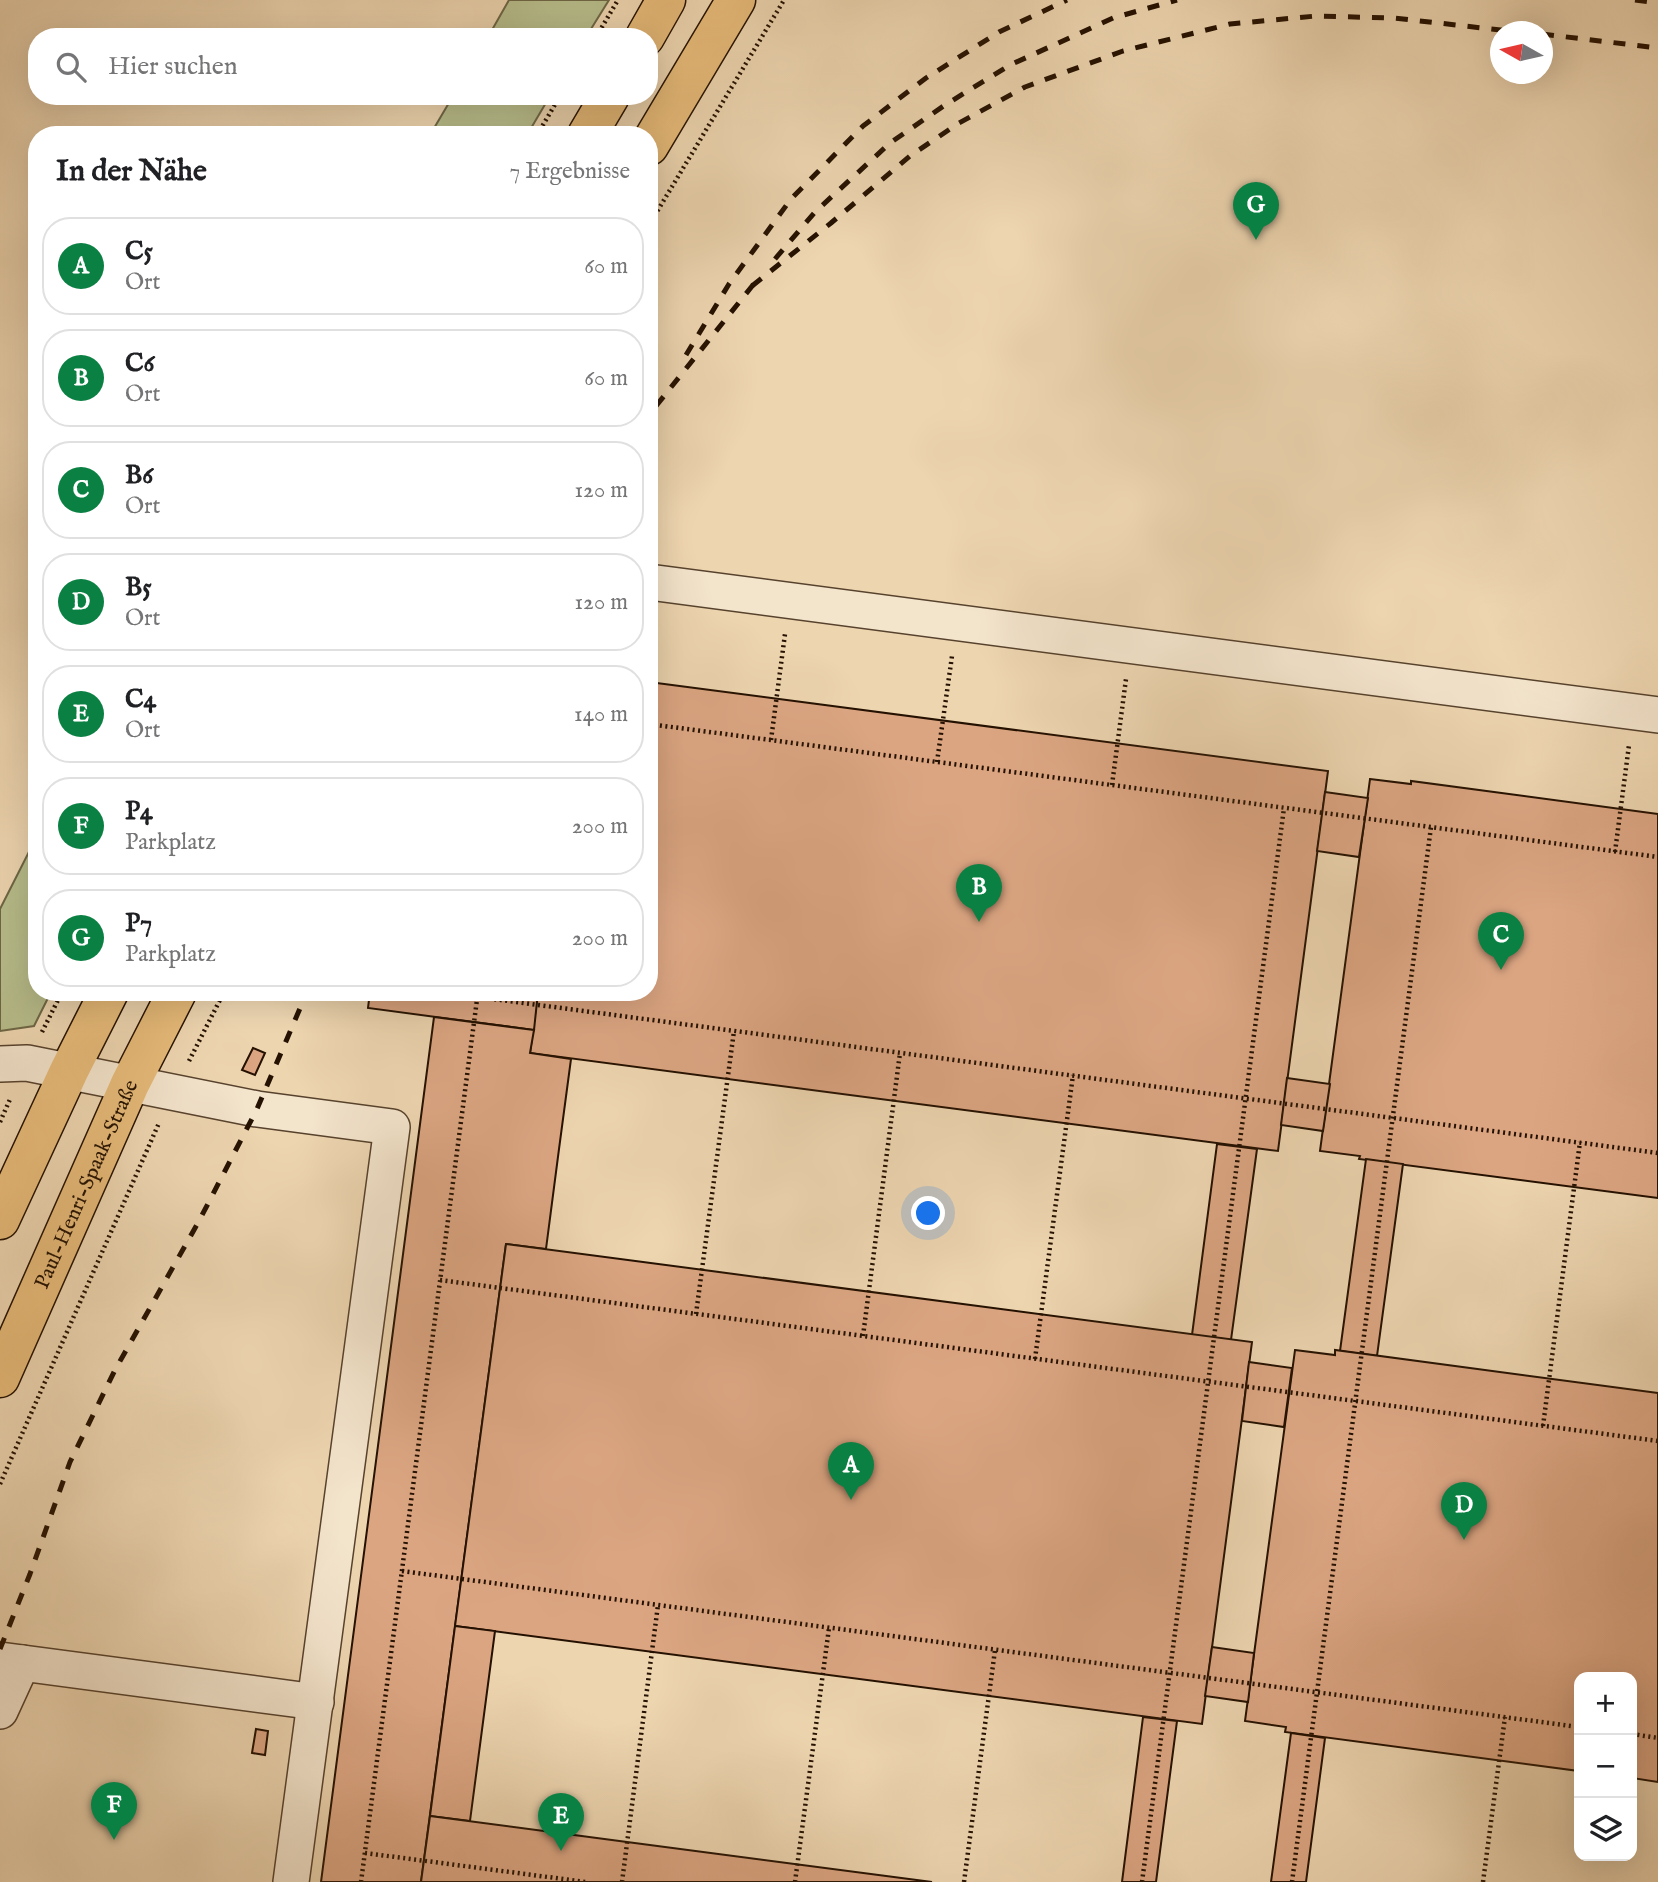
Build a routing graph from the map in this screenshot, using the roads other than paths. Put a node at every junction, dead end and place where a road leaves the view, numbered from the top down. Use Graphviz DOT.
graph roads {
  1 [pos="666,0"];
  2 [pos="736,0"];
  3 [pos="650,28"];
  4 [pos="605,105"];
  5 [pos="592,126"];
  6 [pos="658,131"];
  7 [pos="658,583"];
  8 [pos="1646,714"];
  9 [pos="104,1001"];
  10 [pos="172,1001"];
  11 [pos="0,1064"];
  12 [pos="69,1071"];
  13 [pos="130,1084"];
  14 [pos="0,1220"];
  15 [pos="0,1378"];
  16 [pos="11,1662"];
  17 [pos="316,1702"];
  18 [pos="0,1711"];
  19 [pos="291,1882"];
  1 -- 3 [label="main road"];
  2 -- 6 [label="main road"];
  4 -- 5 [label="main road"];
  7 -- 8 [label="lane"];
  9 -- 12 [label="main road"];
  10 -- 13 [label="main road, Paul-Henri-Spaak-Straße"];
  11 -- 12 [label="lane"];
  12 -- 13 [label="lane"];
  12 -- 14 [label="main road"];
  13 -- 15 [label="main road, Paul-Henri-Spaak-Straße"];
  13 -- 17 [label="lane"];
  16 -- 17 [label="lane"];
  16 -- 18 [label="lane"];
  17 -- 19 [label="lane"];
}
